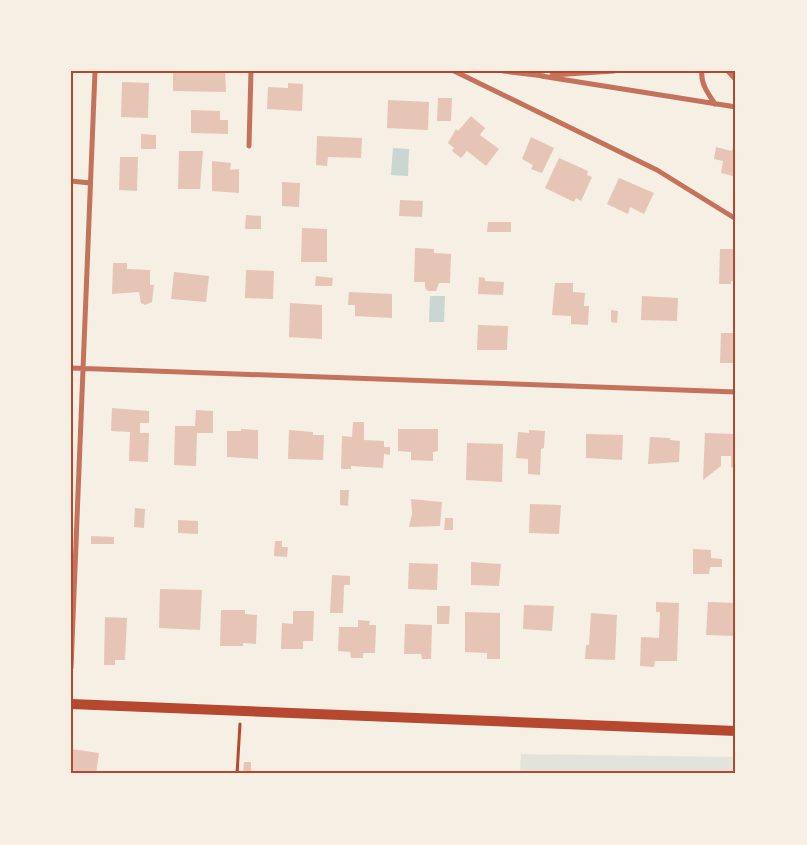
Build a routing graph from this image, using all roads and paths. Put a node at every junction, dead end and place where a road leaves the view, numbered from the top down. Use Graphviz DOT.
graph roads {
  1 [pos="95,71"];
  2 [pos="250,71"];
  3 [pos="454,71"];
  4 [pos="503,71"];
  5 [pos="614,71"];
  6 [pos="702,71"];
  7 [pos="728,71"];
  8 [pos="541,76"];
  9 [pos="736,80"];
  10 [pos="715,104"];
  11 [pos="736,107"];
  12 [pos="249,146"];
  13 [pos="71,181"];
  14 [pos="90,183"];
  15 [pos="736,219"];
  16 [pos="71,368"];
  17 [pos="82,368"];
  18 [pos="736,392"];
  19 [pos="71,668"];
  20 [pos="71,704"];
  21 [pos="240,711"];
  22 [pos="736,731"];
  23 [pos="237,774"];
  1 -- 14 [label="street"];
  2 -- 12 [label="street"];
  3 -- 15 [label="street"];
  4 -- 8 [label="street"];
  5 -- 8 [label="street"];
  6 -- 10 [label="street"];
  7 -- 9 [label="street"];
  8 -- 10 [label="street"];
  10 -- 11 [label="street"];
  13 -- 14 [label="street"];
  14 -- 17 [label="street"];
  16 -- 17 [label="street"];
  17 -- 18 [label="street"];
  17 -- 19 [label="street"];
  20 -- 21 [label="main road"];
  21 -- 22 [label="main road"];
  21 -- 23 [label="path"];
}
